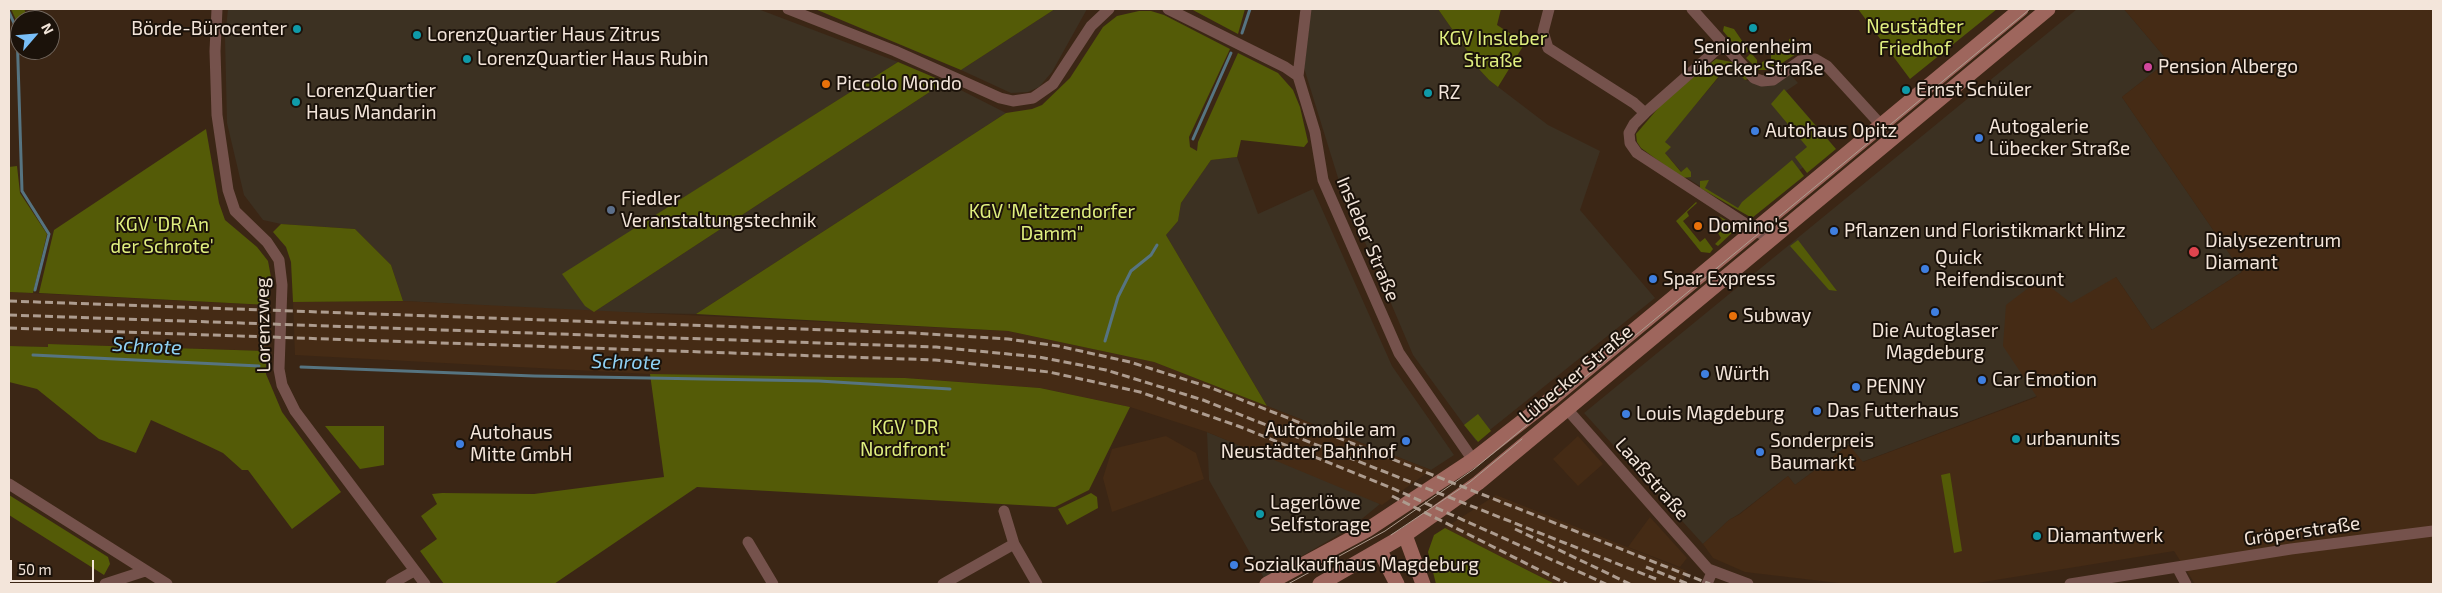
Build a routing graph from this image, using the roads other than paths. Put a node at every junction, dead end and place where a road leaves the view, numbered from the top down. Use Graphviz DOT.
graph roads {
  1 [pos="216,9"];
  2 [pos="788,9"];
  3 [pos="1110,9"];
  4 [pos="1168,9"];
  5 [pos="1306,9"];
  6 [pos="1549,9"];
  7 [pos="1692,9"];
  8 [pos="2021,9"];
  9 [pos="2048,9"];
  10 [pos="1722,45"];
  11 [pos="1298,76"];
  12 [pos="1645,112"];
  13 [pos="1881,125"];
  14 [pos="1756,230"];
  15 [pos="1769,239"];
  16 [pos="1566,408"];
  17 [pos="1473,460"];
  18 [pos="9,484"];
  19 [pos="1004,511"];
  20 [pos="1390,515"];
  21 [pos="1367,530"];
  22 [pos="1386,531"];
  23 [pos="2433,531"];
  24 [pos="1405,535"];
  25 [pos="748,542"];
  26 [pos="1014,544"];
  27 [pos="1380,551"];
  28 [pos="2177,568"];
  29 [pos="145,571"];
  30 [pos="414,571"];
  31 [pos="1712,572"];
  32 [pos="105,584"];
  33 [pos="167,584"];
  34 [pos="391,584"];
  35 [pos="425,584"];
  36 [pos="773,584"];
  37 [pos="943,584"];
  38 [pos="1038,584"];
  39 [pos="1267,584"];
  40 [pos="1320,584"];
  41 [pos="1397,584"];
  42 [pos="1422,584"];
  43 [pos="1707,584"];
  44 [pos="1748,584"];
  45 [pos="2070,584"];
  46 [pos="2186,584"];
  1 -- 30 [label="street, Lorenzweg"];
  2 -- 3 [label="street"];
  4 -- 11 [label="street"];
  5 -- 11 [label="street, Insleber Straße"];
  6 -- 12 [label="street"];
  7 -- 10 [label="street"];
  8 -- 13 [label="main road, Lübecker Straße"];
  9 -- 15 [label="main road, Lübecker Straße"];
  10 -- 12 [label="street"];
  10 -- 13 [label="street"];
  11 -- 17 [label="street, Insleber Straße"];
  12 -- 14 [label="street"];
  13 -- 14 [label="main road, Lübecker Straße"];
  14 -- 15 [label="street"];
  14 -- 17 [label="main road, Lübecker Straße"];
  15 -- 16 [label="main road, Lübecker Straße"];
  16 -- 24 [label="main road, Lübecker Straße"];
  16 -- 31 [label="street, Laaßstraße"];
  17 -- 20 [label="main road, Lübecker Straße"];
  18 -- 29 [label="street"];
  19 -- 26 [label="street"];
  20 -- 21 [label="main road, Lübecker Straße"];
  20 -- 22 [label="main road"];
  21 -- 22 [label="main road"];
  21 -- 39 [label="main road, Lübecker Straße"];
  22 -- 24 [label="main road"];
  22 -- 27 [label="main road"];
  23 -- 28 [label="street, Gröperstraße"];
  24 -- 27 [label="main road, Lübecker Straße"];
  24 -- 42 [label="main road"];
  25 -- 36 [label="street"];
  26 -- 37 [label="street"];
  26 -- 38 [label="street"];
  27 -- 40 [label="main road, Lübecker Straße"];
  27 -- 41 [label="main road"];
  28 -- 45 [label="street, Gröperstraße"];
  28 -- 46 [label="street"];
  29 -- 32 [label="street"];
  29 -- 33 [label="street"];
  30 -- 34 [label="street"];
  30 -- 35 [label="street, Lorenzweg"];
  31 -- 43 [label="street"];
  31 -- 44 [label="street"];
}
